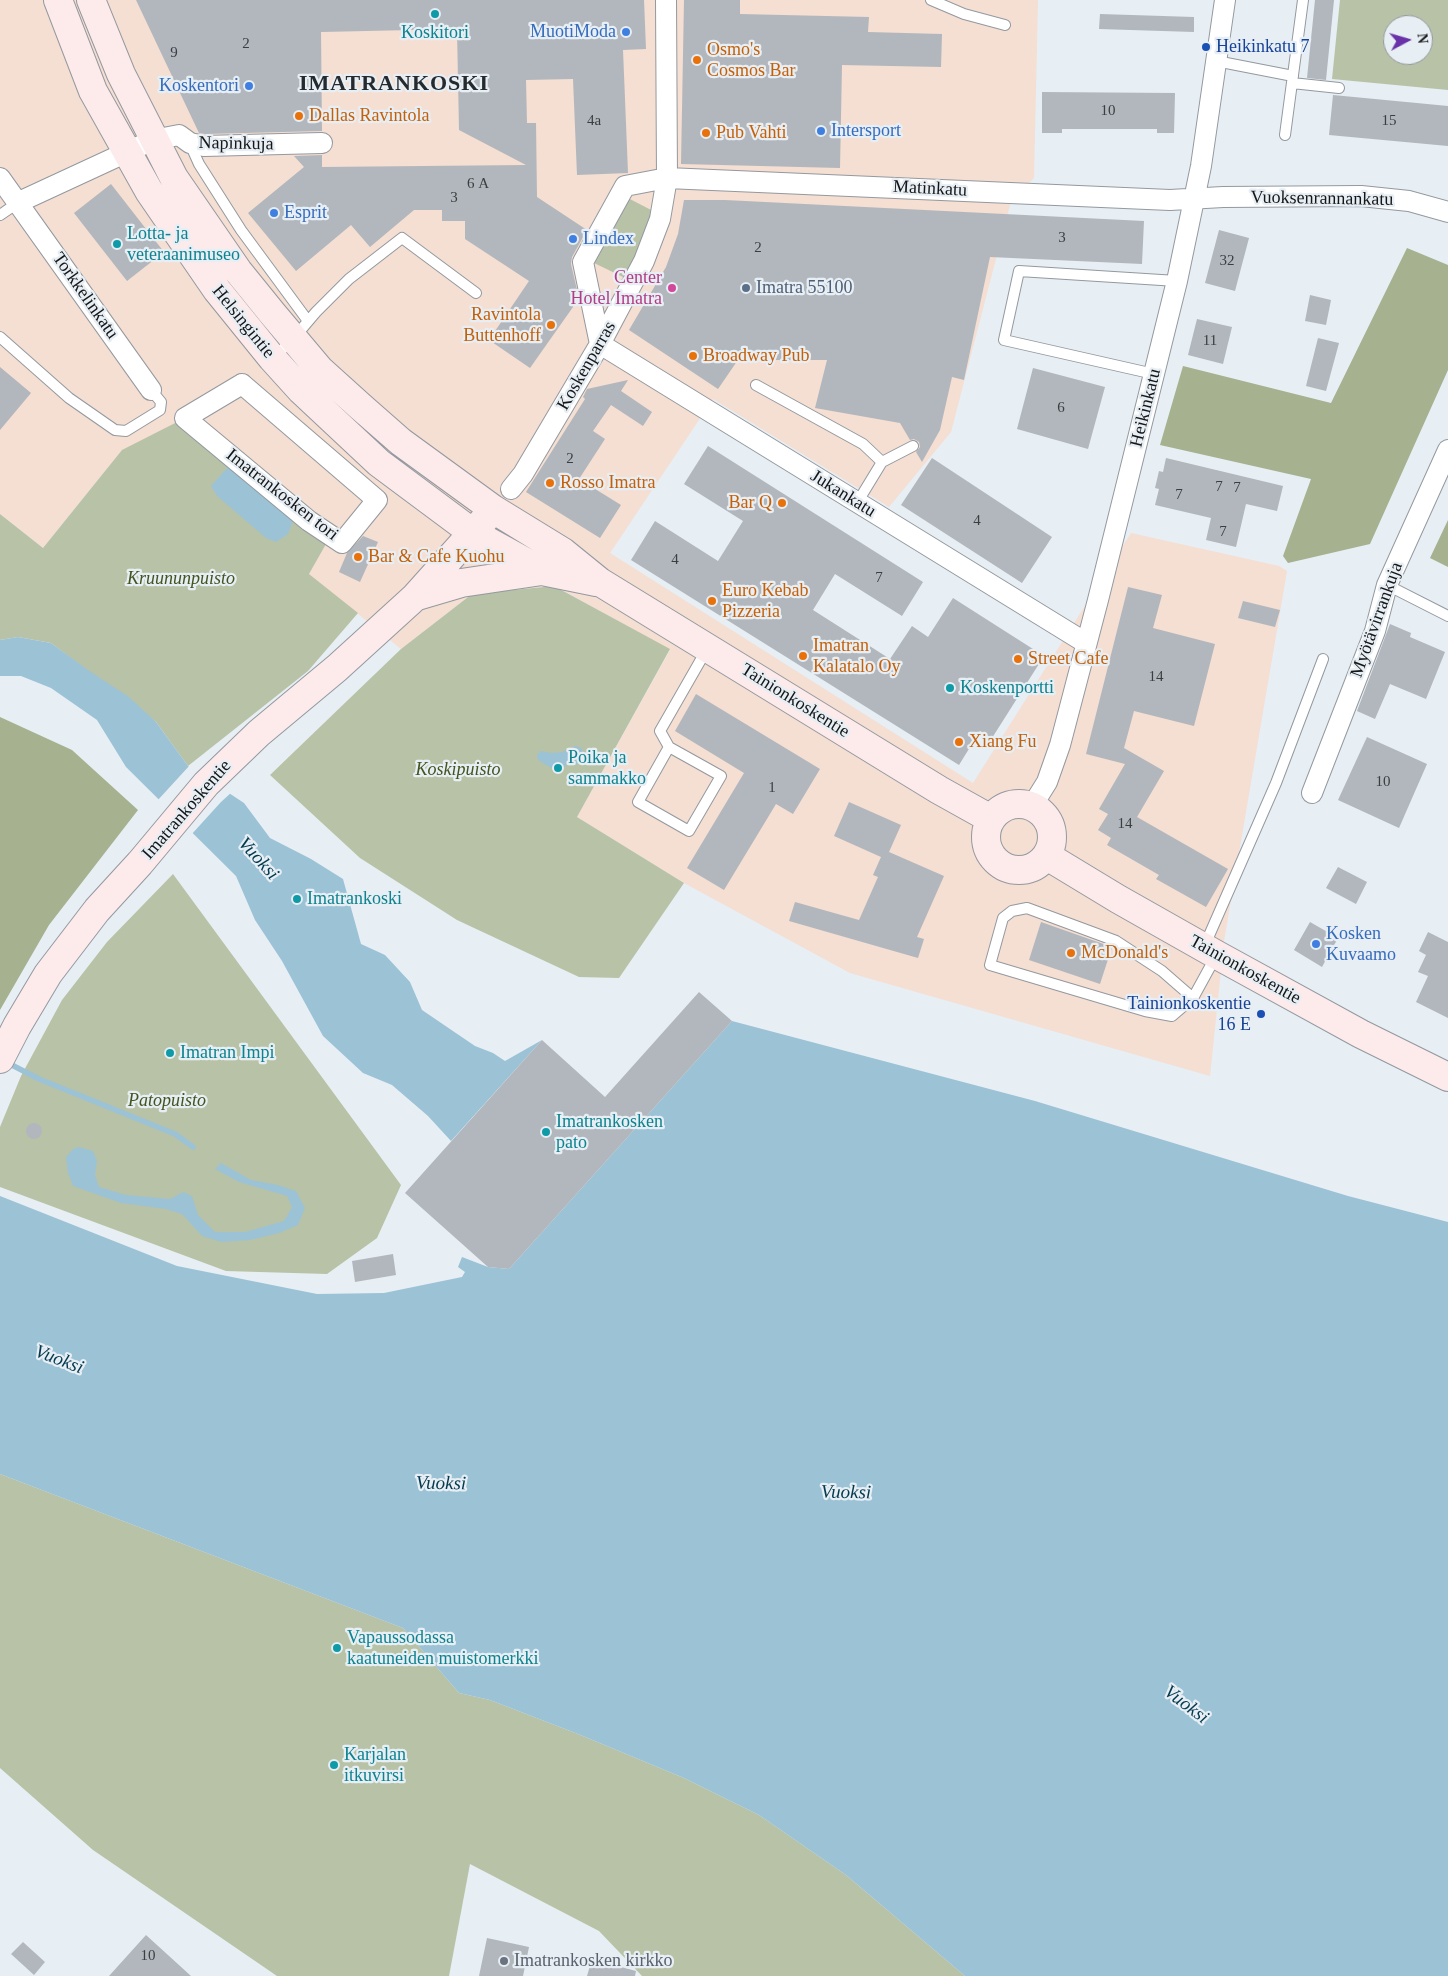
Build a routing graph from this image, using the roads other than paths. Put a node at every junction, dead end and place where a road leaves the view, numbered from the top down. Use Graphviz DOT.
graph roads {
  1 [pos="58,0"];
  2 [pos="91,0"];
  3 [pos="666,0"];
  4 [pos="931,0"];
  5 [pos="1225,0"];
  6 [pos="1303,0"];
  7 [pos="1005,24"];
  8 [pos="1216,61"];
  9 [pos="1292,79"];
  10 [pos="1339,88"];
  11 [pos="1285,135"];
  12 [pos="153,140"];
  13 [pos="190,143"];
  14 [pos="322,143"];
  15 [pos="126,151"];
  16 [pos="0,178"];
  17 [pos="667,178"];
  18 [pos="1194,200"];
  19 [pos="19,202"];
  20 [pos="1448,212"];
  21 [pos="0,215"];
  22 [pos="1177,281"];
  23 [pos="476,293"];
  24 [pos="301,330"];
  25 [pos="0,337"];
  26 [pos="600,344"];
  27 [pos="272,358"];
  28 [pos="1154,374"];
  29 [pos="242,384"];
  30 [pos="756,385"];
  31 [pos="151,390"];
  32 [pos="913,446"];
  33 [pos="1448,450"];
  34 [pos="882,462"];
  35 [pos="511,489"];
  36 [pos="857,503"];
  37 [pos="493,509"];
  38 [pos="473,533"];
  39 [pos="542,570"];
  40 [pos="600,582"];
  41 [pos="1387,586"];
  42 [pos="416,597"];
  43 [pos="1448,616"];
  44 [pos="1086,643"];
  45 [pos="708,648"];
  46 [pos="1323,659"];
  47 [pos="669,747"];
  48 [pos="1312,793"];
  49 [pos="1032,806"];
  50 [pos="991,819"];
  51 [pos="1047,856"];
  52 [pos="1210,952"];
  53 [pos="1193,998"];
  54 [pos="0,1059"];
  55 [pos="1448,1077"];
  1 -- 15 [label="main road, Helsingintie"];
  2 -- 12 [label="main road, Helsingintie"];
  3 -- 17 [label="street, Koskenparras"];
  4 -- 7 [label="lane"];
  5 -- 8 [label="street, Heikinkatu"];
  6 -- 9 [label="lane"];
  8 -- 9 [label="lane"];
  8 -- 18 [label="street, Heikinkatu"];
  9 -- 10 [label="lane"];
  9 -- 11 [label="lane"];
  12 -- 13 [label="street, Napinkuja"];
  12 -- 15 [label="street"];
  12 -- 24 [label="main road, Helsingintie"];
  13 -- 14 [label="street, Napinkuja"];
  13 -- 24 [label="lane"];
  15 -- 19 [label="street"];
  15 -- 27 [label="main road, Helsingintie"];
  16 -- 19 [label="street, Torkkelinkatu"];
  17 -- 18 [label="street, Matinkatu"];
  17 -- 26 [label="street, Koskenparras"];
  17 -- 26 [label="street, Matinkatu"];
  18 -- 20 [label="street, Vuoksenrannankatu"];
  18 -- 22 [label="street, Heikinkatu"];
  19 -- 21 [label="lane"];
  19 -- 31 [label="street, Torkkelinkatu"];
  22 -- 28 [label="street, Heikinkatu"];
  22 -- 28 [label="lane"];
  23 -- 24 [label="lane"];
  24 -- 27 [label="lane"];
  24 -- 37 [label="main road, Helsingintie"];
  25 -- 31 [label="lane"];
  26 -- 35 [label="street, Koskenparras"];
  26 -- 36 [label="street, Jukankatu"];
  27 -- 38 [label="main road, Helsingintie"];
  28 -- 44 [label="street, Heikinkatu"];
  29 -- 29 [label="street, Imatrankosken tori"];
  30 -- 34 [label="lane"];
  32 -- 34 [label="lane"];
  33 -- 41 [label="street, Myötävirrankuja"];
  34 -- 36 [label="lane"];
  36 -- 44 [label="street, Jukankatu"];
  37 -- 38 [label="main road, Imatrankoskentie"];
  37 -- 40 [label="main road, Tainionkoskentie"];
  38 -- 39 [label="main road, Tainionkoskentie"];
  38 -- 42 [label="main road, Imatrankoskentie"];
  39 -- 40 [label="main road, Tainionkoskentie"];
  39 -- 42 [label="main road, Imatrankoskentie"];
  40 -- 45 [label="main road, Tainionkoskentie"];
  41 -- 43 [label="lane"];
  41 -- 48 [label="street, Myötävirrankuja"];
  42 -- 54 [label="main road, Imatrankoskentie"];
  44 -- 49 [label="street, Heikinkatu"];
  45 -- 47 [label="lane"];
  45 -- 50 [label="main road, Tainionkoskentie"];
  46 -- 52 [label="lane"];
  47 -- 47 [label="lane"];
  49 -- 50 [label="main road"];
  49 -- 51 [label="main road"];
  50 -- 51 [label="main road"];
  51 -- 52 [label="main road, Tainionkoskentie"];
  52 -- 53 [label="lane"];
  52 -- 55 [label="main road, Tainionkoskentie"];
  53 -- 53 [label="lane"];
}
